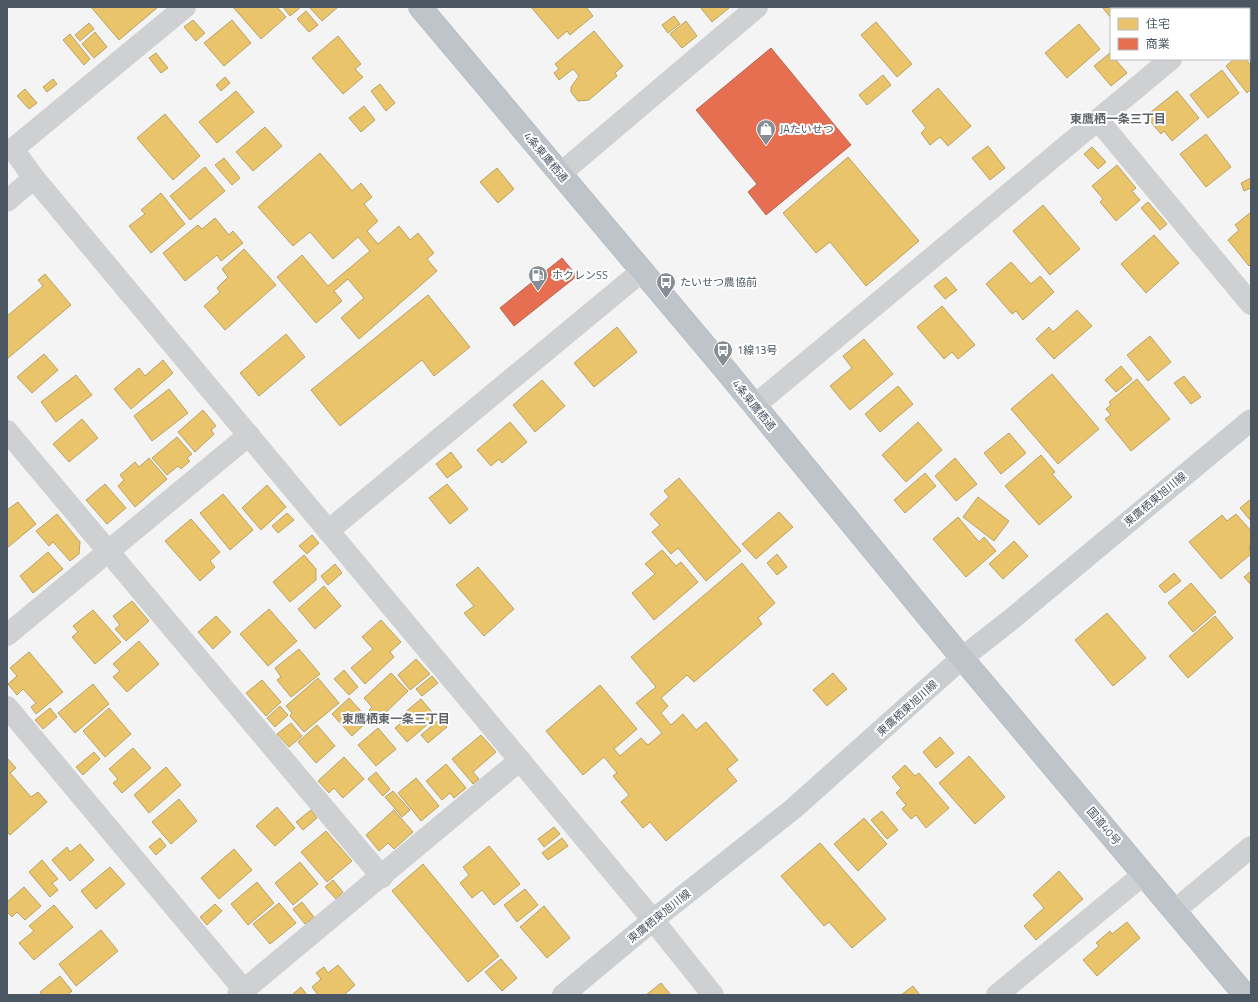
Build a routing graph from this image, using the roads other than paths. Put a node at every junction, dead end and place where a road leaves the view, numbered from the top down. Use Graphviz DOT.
graph roads {
  1 [pos="185,7"];
  2 [pos="420,7"];
  3 [pos="756,7"];
  4 [pos="1169,60"];
  5 [pos="1098,120"];
  6 [pos="560,174"];
  7 [pos="34,178"];
  8 [pos="7,201"];
  9 [pos="642,271"];
  10 [pos="1251,304"];
  11 [pos="754,406"];
  12 [pos="1251,420"];
  13 [pos="7,431"];
  14 [pos="249,435"];
  15 [pos="328,531"];
  16 [pos="108,553"];
  17 [pos="7,635"];
  18 [pos="962,658"];
  19 [pos="7,707"];
  20 [pos="520,760"];
  21 [pos="1251,847"];
  22 [pos="1144,874"];
  23 [pos="382,877"];
  24 [pos="1174,911"];
  25 [pos="653,920"];
  26 [pos="241,993"];
  27 [pos="563,995"];
  28 [pos="713,995"];
  29 [pos="997,995"];
  30 [pos="1245,995"];
  1 -- 7 [label="street"];
  2 -- 6 [label="highway, 4条東鷹栖通"];
  3 -- 6 [label="street"];
  4 -- 5 [label="street"];
  5 -- 10 [label="street"];
  5 -- 11 [label="street"];
  6 -- 9 [label="highway, 4条東鷹栖通"];
  7 -- 8 [label="street"];
  7 -- 14 [label="street"];
  9 -- 11 [label="highway, 4条東鷹栖通"];
  9 -- 15 [label="street"];
  11 -- 18 [label="highway, 4条東鷹栖通"];
  12 -- 18 [label="main road, 東鷹栖東旭川線"];
  13 -- 16 [label="street"];
  14 -- 15 [label="street"];
  14 -- 16 [label="street"];
  15 -- 20 [label="street"];
  16 -- 17 [label="street"];
  16 -- 23 [label="street"];
  18 -- 22 [label="highway, 国道40号"];
  18 -- 25 [label="main road, 東鷹栖東旭川線"];
  19 -- 26 [label="street"];
  20 -- 23 [label="street"];
  20 -- 25 [label="street"];
  21 -- 24 [label="street"];
  22 -- 24 [label="highway, 国道40号"];
  22 -- 29 [label="street"];
  23 -- 26 [label="street"];
  24 -- 30 [label="highway, 国道40号"];
  25 -- 27 [label="main road, 東鷹栖東旭川線"];
  25 -- 28 [label="street"];
}
